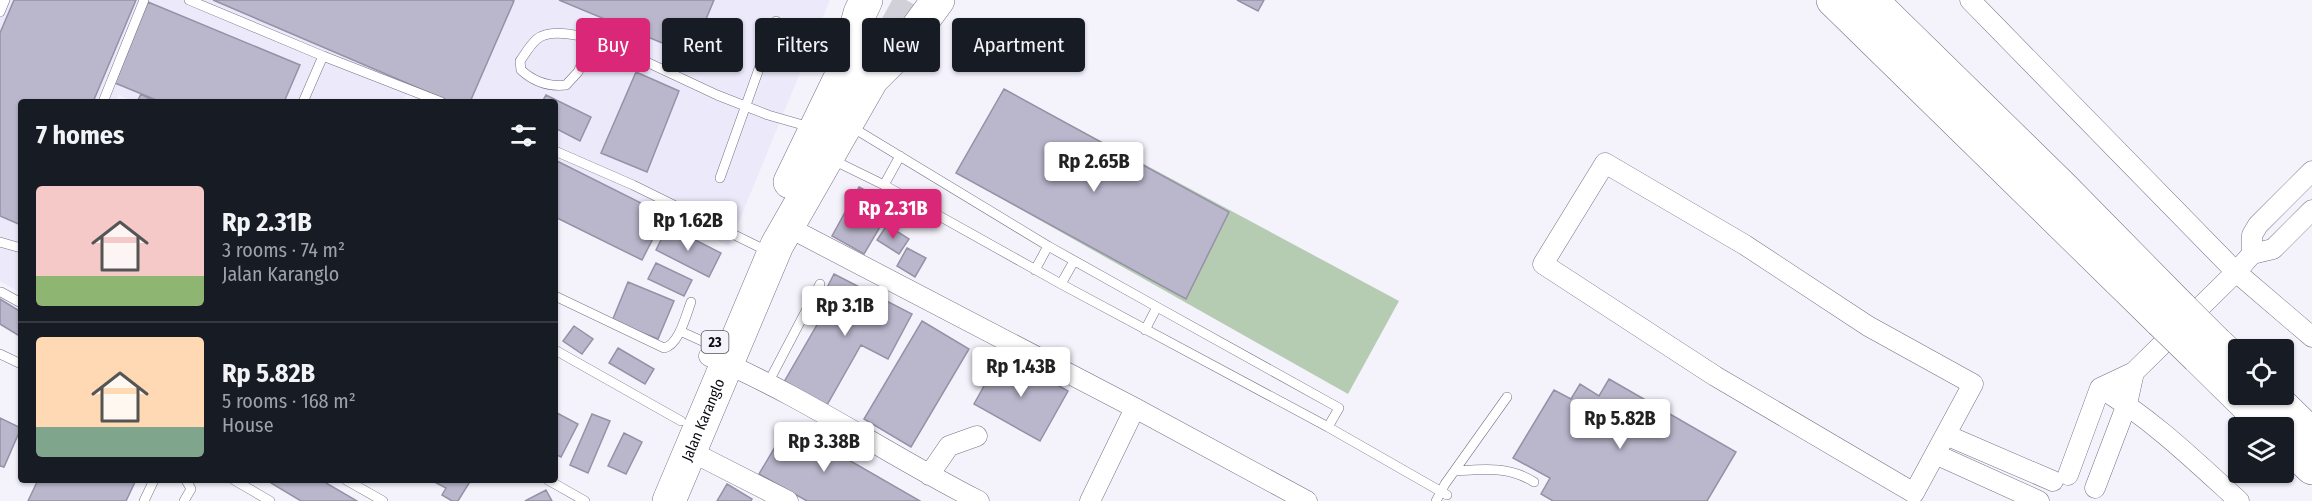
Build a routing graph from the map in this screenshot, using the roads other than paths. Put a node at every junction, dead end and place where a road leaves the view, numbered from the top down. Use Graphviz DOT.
graph roads {
  1 [pos="5,0"];
  2 [pos="144,0"];
  3 [pos="189,0"];
  4 [pos="938,0"];
  5 [pos="1833,0"];
  6 [pos="1871,0"];
  7 [pos="1970,0"];
  8 [pos="0,12"];
  9 [pos="592,39"];
  10 [pos="323,56"];
  11 [pos="650,63"];
  12 [pos="862,64"];
  13 [pos="757,72"];
  14 [pos="859,73"];
  15 [pos="104,99"];
  16 [pos="304,99"];
  17 [pos="433,99"];
  18 [pos="744,106"];
  19 [pos="830,137"];
  20 [pos="558,152"];
  21 [pos="900,156"];
  22 [pos="2312,171"];
  23 [pos="720,178"];
  24 [pos="884,185"];
  25 [pos="2312,210"];
  26 [pos="788,227"];
  27 [pos="0,242"];
  28 [pos="1048,246"];
  29 [pos="18,247"];
  30 [pos="759,247"];
  31 [pos="2253,254"];
  32 [pos="1074,261"];
  33 [pos="1035,270"];
  34 [pos="2236,272"];
  35 [pos="820,284"];
  36 [pos="1061,284"];
  37 [pos="1,292"];
  38 [pos="558,297"];
  39 [pos="18,301"];
  40 [pos="691,302"];
  41 [pos="1157,307"];
  42 [pos="2171,315"];
  43 [pos="1145,330"];
  44 [pos="680,331"];
  45 [pos="2312,337"];
  46 [pos="558,352"];
  47 [pos="0,354"];
  48 [pos="2217,354"];
  49 [pos="716,355"];
  50 [pos="18,363"];
  51 [pos="2134,372"];
  52 [pos="768,383"];
  53 [pos="2100,388"];
  54 [pos="1507,398"];
  55 [pos="2127,404"];
  56 [pos="2281,405"];
  57 [pos="1135,408"];
  58 [pos="2262,417"];
  59 [pos="1328,427"];
  60 [pos="1946,435"];
  61 [pos="2312,435"];
  62 [pos="686,436"];
  63 [pos="977,436"];
  64 [pos="2294,451"];
  65 [pos="1935,454"];
  66 [pos="2312,468"];
  67 [pos="1454,473"];
  68 [pos="929,476"];
  69 [pos="2061,478"];
  70 [pos="1534,482"];
  71 [pos="153,483"];
  72 [pos="188,483"];
  73 [pos="240,483"];
  74 [pos="351,483"];
  75 [pos="553,483"];
  76 [pos="2097,495"];
  77 [pos="1445,496"];
  78 [pos="1094,499"];
  79 [pos="144,501"];
  80 [pos="184,501"];
  81 [pos="270,501"];
  82 [pos="383,501"];
  83 [pos="585,501"];
  84 [pos="648,501"];
  85 [pos="669,501"];
  86 [pos="788,501"];
  87 [pos="979,501"];
  88 [pos="1307,501"];
  89 [pos="1436,501"];
  90 [pos="2040,501"];
  91 [pos="2239,501"];
  1 -- 8 [label="lane"];
  2 -- 15 [label="lane"];
  3 -- 10 [label="lane"];
  4 -- 14 [label="highway, Jalan Karanglo / 23"];
  5 -- 42 [label="highway"];
  6 -- 42 [label="highway"];
  7 -- 34 [label="street"];
  9 -- 9 [label="lane"];
  10 -- 16 [label="lane"];
  10 -- 17 [label="lane"];
  11 -- 18 [label="lane"];
  12 -- 14 [label="highway, 23"];
  13 -- 18 [label="lane"];
  14 -- 19 [label="highway, Jalan Karanglo / 23"];
  18 -- 19 [label="lane"];
  18 -- 23 [label="lane"];
  19 -- 21 [label="lane"];
  19 -- 24 [label="lane"];
  19 -- 26 [label="highway, Jalan Karanglo / 23"];
  19 -- 30 [label="highway, Jalan Karanglo / 23"];
  20 -- 30 [label="lane"];
  21 -- 24 [label="lane"];
  21 -- 28 [label="lane"];
  22 -- 31 [label="street"];
  24 -- 33 [label="lane"];
  25 -- 31 [label="street"];
  26 -- 49 [label="highway, Jalan Karanglo / 23"];
  26 -- 57 [label="street"];
  27 -- 29 [label="lane"];
  28 -- 32 [label="lane"];
  28 -- 33 [label="lane"];
  30 -- 49 [label="highway, Jalan Karanglo / 23"];
  31 -- 34 [label="street"];
  32 -- 36 [label="lane"];
  32 -- 41 [label="lane"];
  33 -- 36 [label="lane"];
  34 -- 45 [label="street"];
  34 -- 51 [label="street"];
  35 -- 52 [label="lane"];
  36 -- 43 [label="lane"];
  37 -- 39 [label="lane"];
  38 -- 44 [label="lane"];
  40 -- 44 [label="lane"];
  41 -- 43 [label="lane"];
  41 -- 59 [label="lane"];
  42 -- 48 [label="highway, bridge"];
  43 -- 59 [label="lane"];
  44 -- 49 [label="lane"];
  46 -- 62 [label="lane"];
  47 -- 50 [label="lane"];
  48 -- 58 [label="highway"];
  49 -- 52 [label="street"];
  49 -- 62 [label="highway, Jalan Karanglo / 23"];
  51 -- 53 [label="street"];
  51 -- 55 [label="street"];
  52 -- 68 [label="street"];
  53 -- 55 [label="street"];
  53 -- 69 [label="street"];
  54 -- 67 [label="lane"];
  55 -- 76 [label="street"];
  55 -- 91 [label="street"];
  56 -- 61 [label="highway"];
  57 -- 78 [label="street"];
  57 -- 88 [label="street"];
  59 -- 77 [label="lane"];
  60 -- 65 [label="street"];
  60 -- 65 [label="street"];
  60 -- 69 [label="street"];
  62 -- 84 [label="highway, Jalan Karanglo / 23"];
  62 -- 85 [label="highway, Jalan Karanglo / 23"];
  62 -- 86 [label="street"];
  63 -- 68 [label="street"];
  64 -- 66 [label="highway"];
  65 -- 90 [label="street"];
  67 -- 70 [label="lane"];
  67 -- 77 [label="lane"];
  68 -- 87 [label="street"];
  69 -- 76 [label="street"];
  69 -- 90 [label="street"];
  71 -- 79 [label="lane"];
  72 -- 80 [label="lane"];
  73 -- 81 [label="lane"];
  74 -- 82 [label="lane"];
  75 -- 83 [label="lane"];
  77 -- 89 [label="lane"];
}
